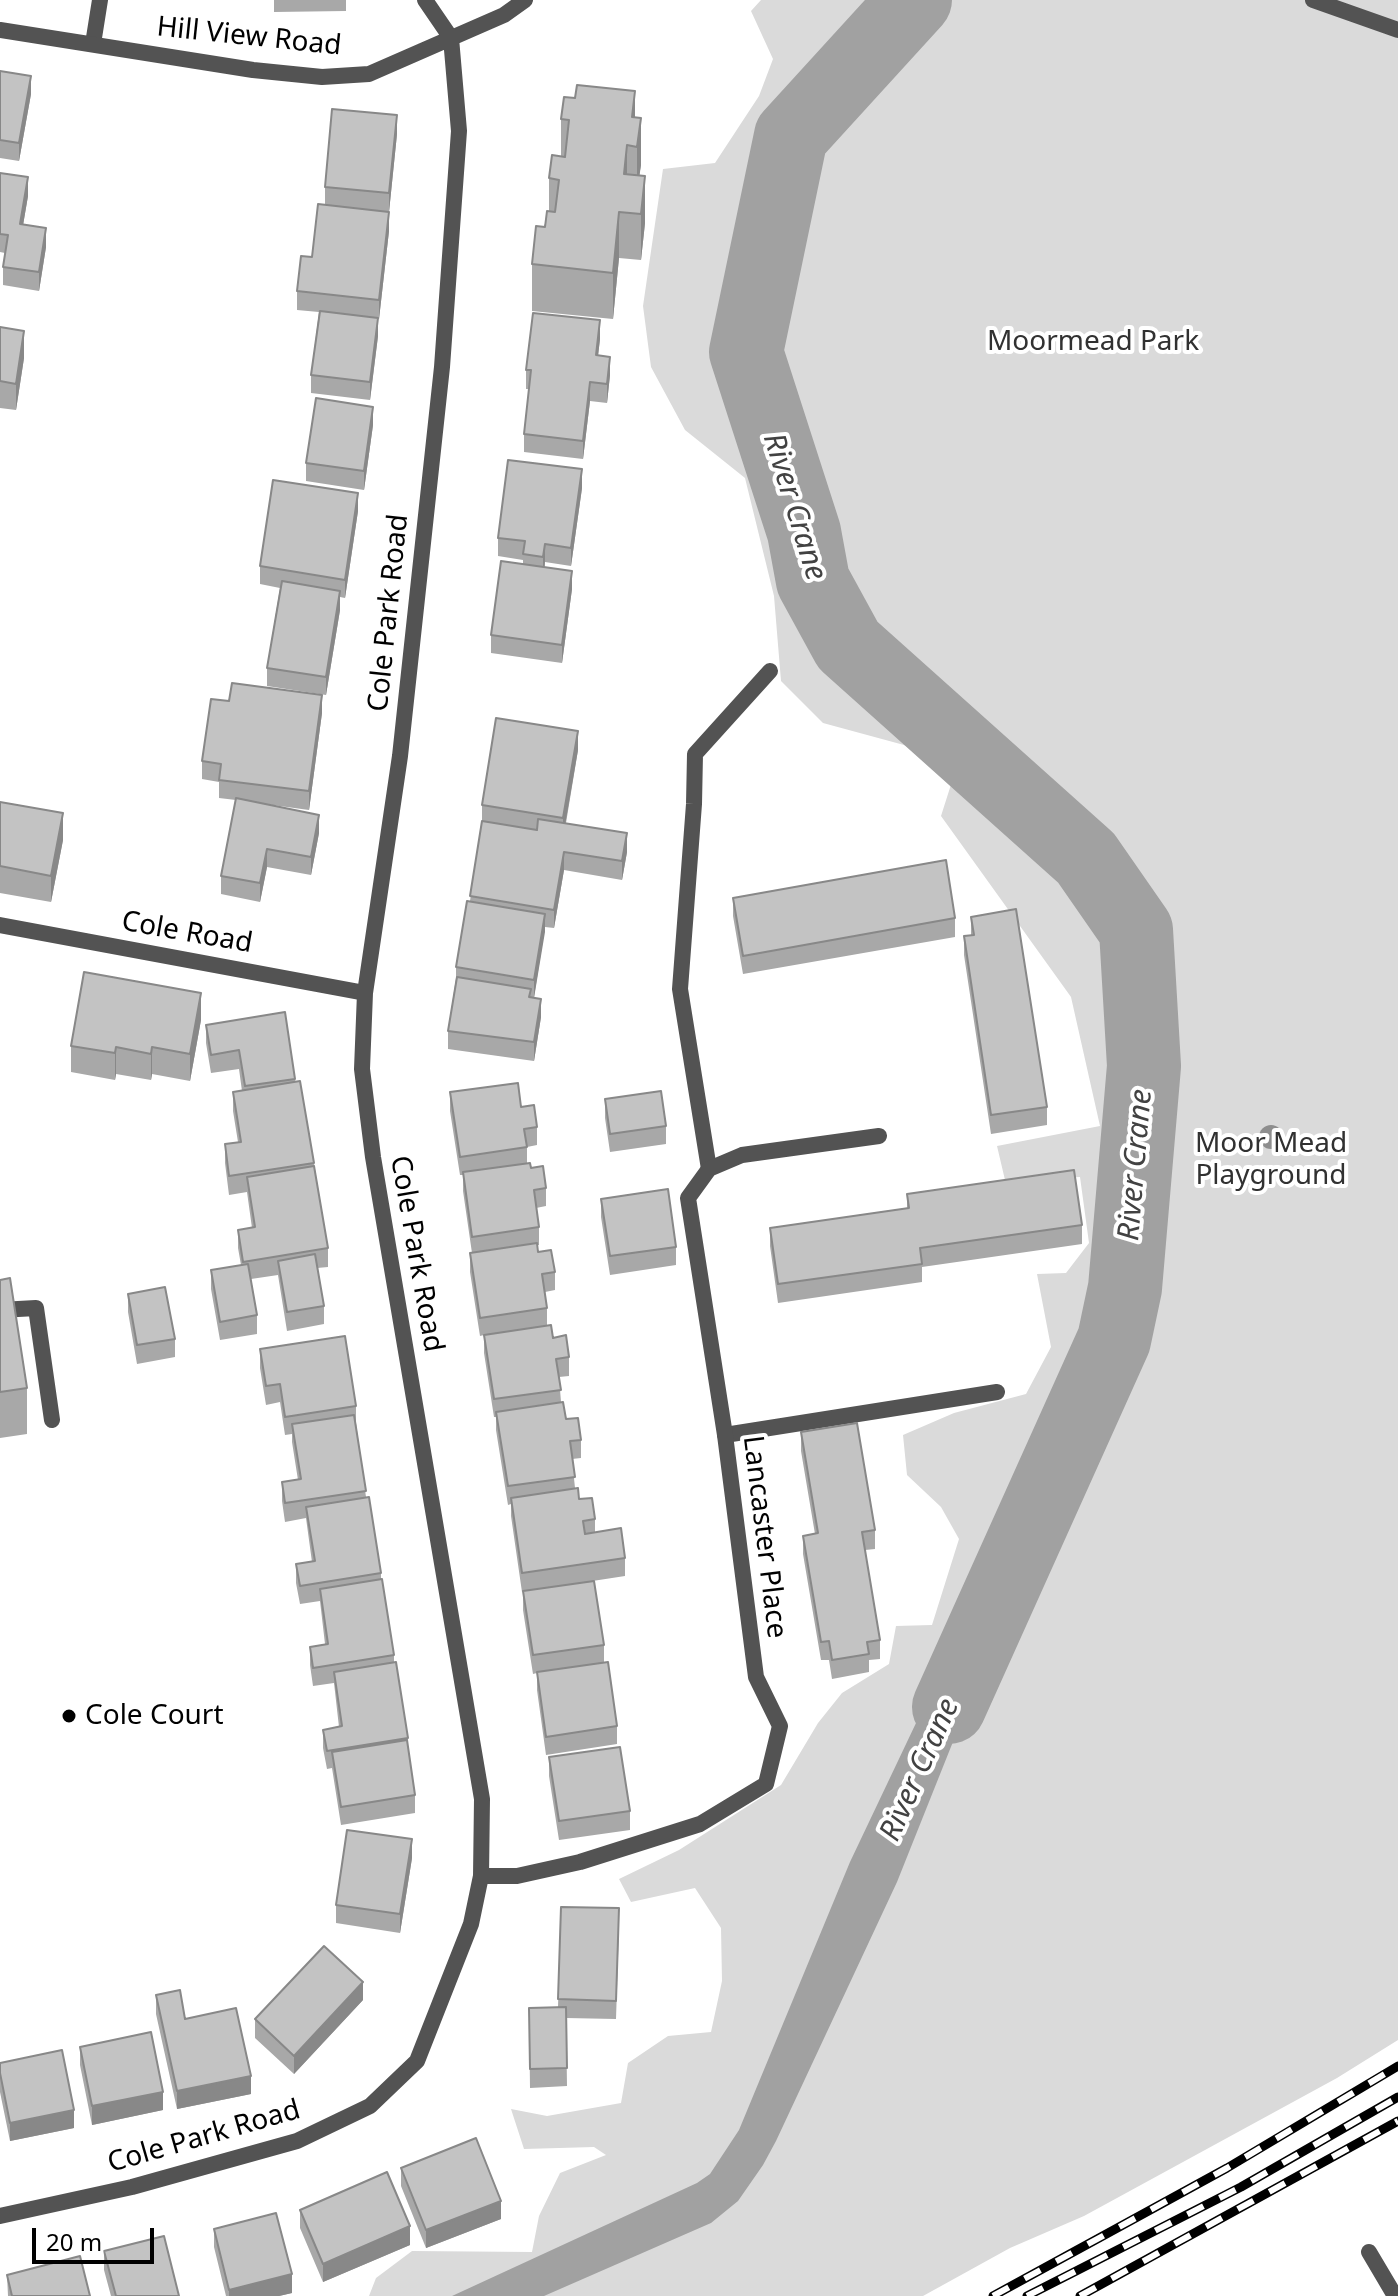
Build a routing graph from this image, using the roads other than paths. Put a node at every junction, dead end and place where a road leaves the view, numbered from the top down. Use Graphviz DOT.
graph roads {
  1 [pos="100,0"];
  2 [pos="425,0"];
  3 [pos="525,0"];
  4 [pos="1313,0"];
  5 [pos="0,30"];
  6 [pos="1398,30"];
  7 [pos="451,38"];
  8 [pos="93,44"];
  9 [pos="770,671"];
  10 [pos="0,925"];
  11 [pos="365,993"];
  12 [pos="879,1136"];
  13 [pos="709,1169"];
  14 [pos="0,1310"];
  15 [pos="997,1392"];
  16 [pos="52,1420"];
  17 [pos="725,1435"];
  18 [pos="481,1876"];
  19 [pos="0,2216"];
  20 [pos="1369,2252"];
  21 [pos="1395,2296"];
  1 -- 8 [label="street"];
  2 -- 7 [label="street, Cole Park Road"];
  3 -- 7 [label="street, Hill View Road"];
  4 -- 6 [label="street"];
  5 -- 8 [label="street, Hill View Road"];
  7 -- 8 [label="street, Hill View Road"];
  7 -- 11 [label="street, Cole Park Road"];
  9 -- 13 [label="street"];
  10 -- 11 [label="street, Cole Road"];
  11 -- 18 [label="street, Cole Park Road"];
  12 -- 13 [label="street"];
  13 -- 17 [label="street, Lancaster Place"];
  14 -- 16 [label="street"];
  15 -- 17 [label="street"];
  17 -- 18 [label="street, Lancaster Place"];
  18 -- 19 [label="street, Cole Park Road"];
  20 -- 21 [label="street"];
}
